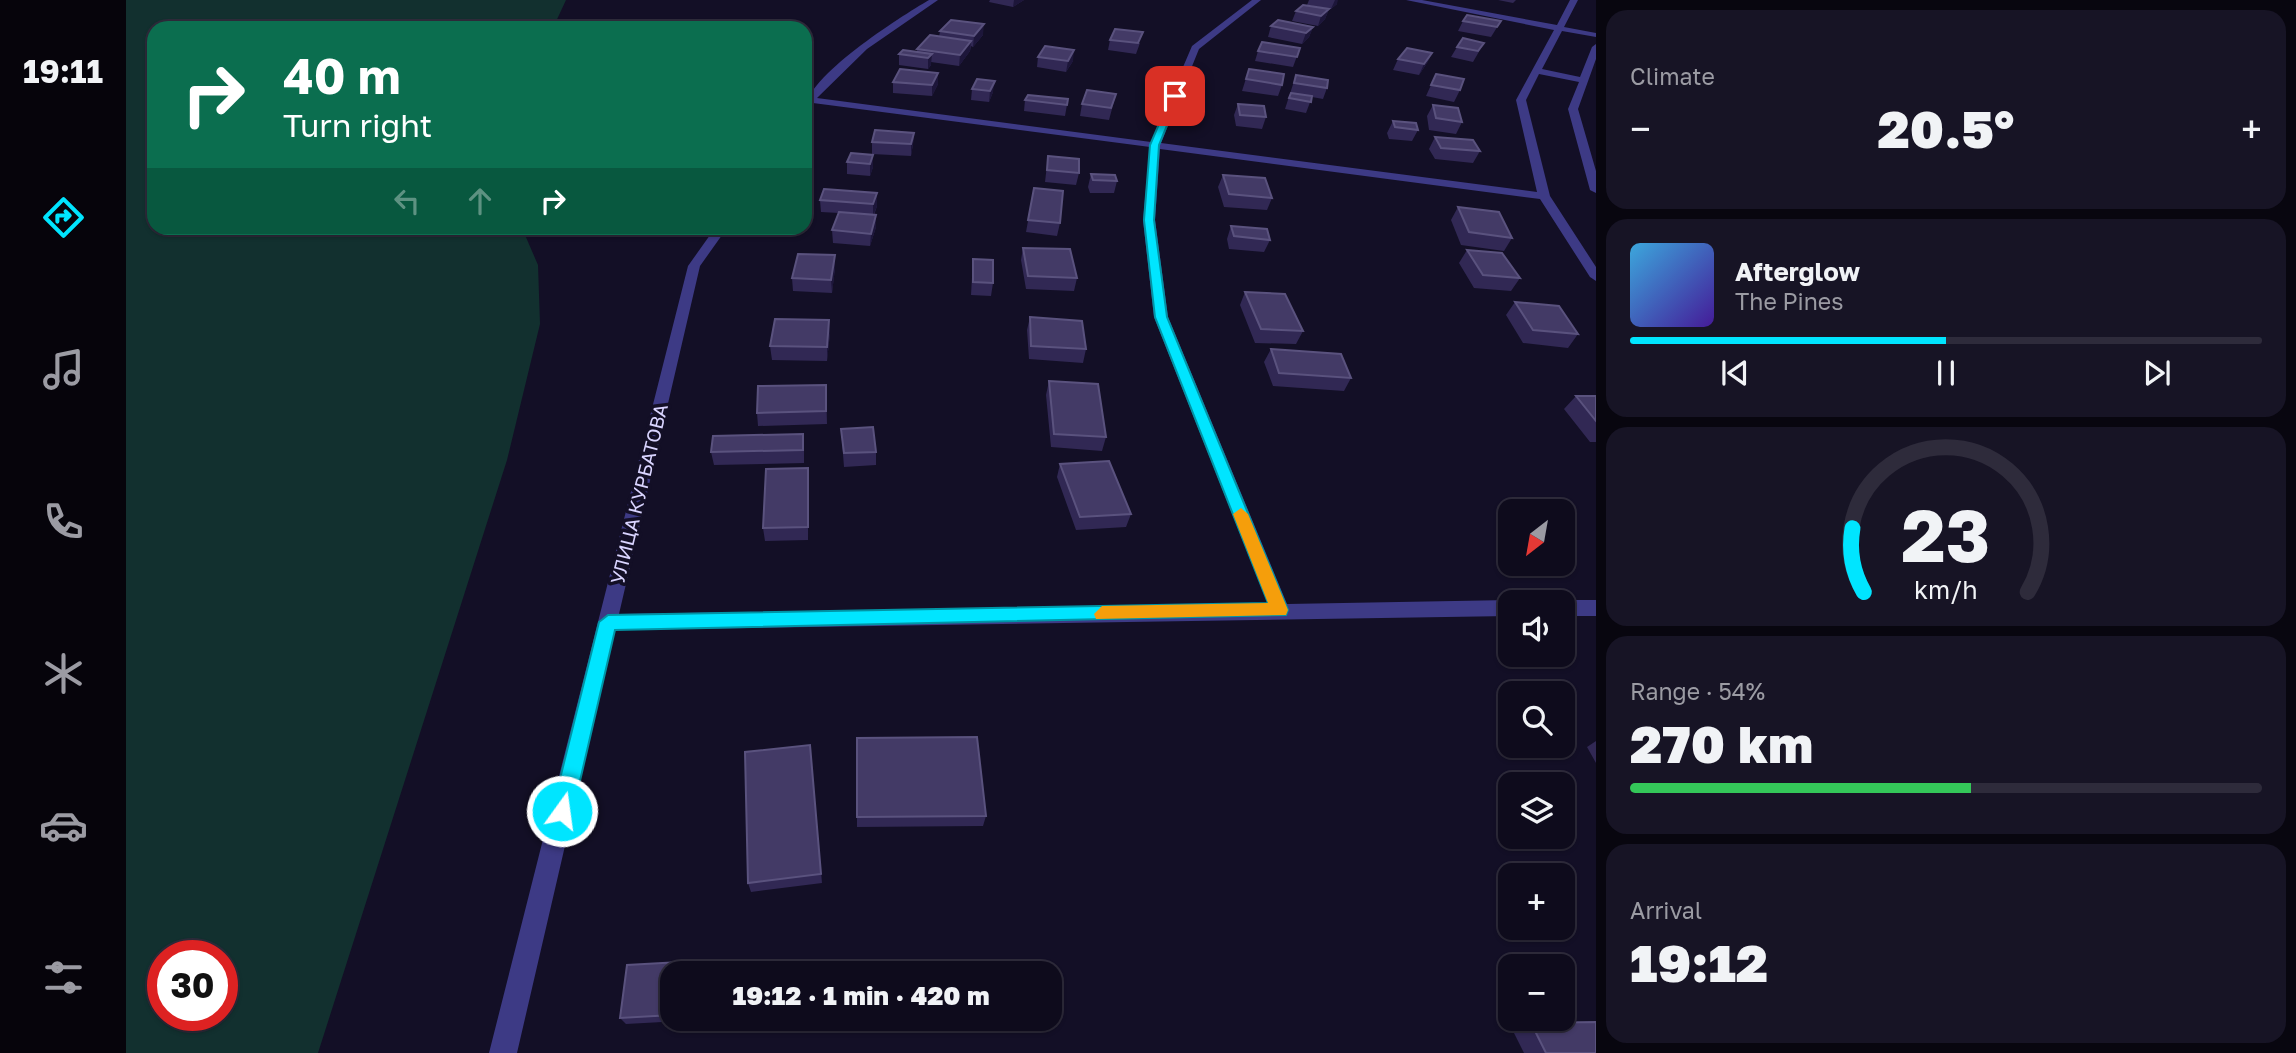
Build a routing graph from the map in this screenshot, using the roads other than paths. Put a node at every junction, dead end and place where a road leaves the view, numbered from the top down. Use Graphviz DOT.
graph roads {
  1 [pos="934,0"];
  2 [pos="1257,0"];
  3 [pos="1410,0"];
  4 [pos="1574,0"];
  5 [pos="1558,27"];
  6 [pos="1596,35"];
  7 [pos="1596,47"];
  8 [pos="1536,71"];
  9 [pos="1583,80"];
  10 [pos="812,98"];
  11 [pos="812,104"];
  12 [pos="1155,145"];
  13 [pos="1596,190"];
  14 [pos="1544,196"];
  15 [pos="716,235"];
  16 [pos="1596,277"];
  17 [pos="1498,608"];
  18 [pos="1575,608"];
  19 [pos="1596,608"];
  20 [pos="1280,610"];
  21 [pos="608,622"];
  22 [pos="503,1053"];
  1 -- 10 [label="street"];
  2 -- 12 [label="street"];
  3 -- 5 [label="street"];
  4 -- 5 [label="street"];
  5 -- 6 [label="street"];
  5 -- 8 [label="street"];
  7 -- 9 [label="street"];
  8 -- 9 [label="street"];
  8 -- 14 [label="street"];
  9 -- 13 [label="street"];
  11 -- 12 [label="street"];
  12 -- 14 [label="street"];
  12 -- 20 [label="street"];
  14 -- 16 [label="street"];
  15 -- 21 [label="street, УЛИЦА КУРБАТОВА"];
  17 -- 20 [label="street"];
  18 -- 19 [label="street"];
  20 -- 21 [label="street"];
  21 -- 22 [label="street, УЛИЦА КУРБАТОВА"];
}
